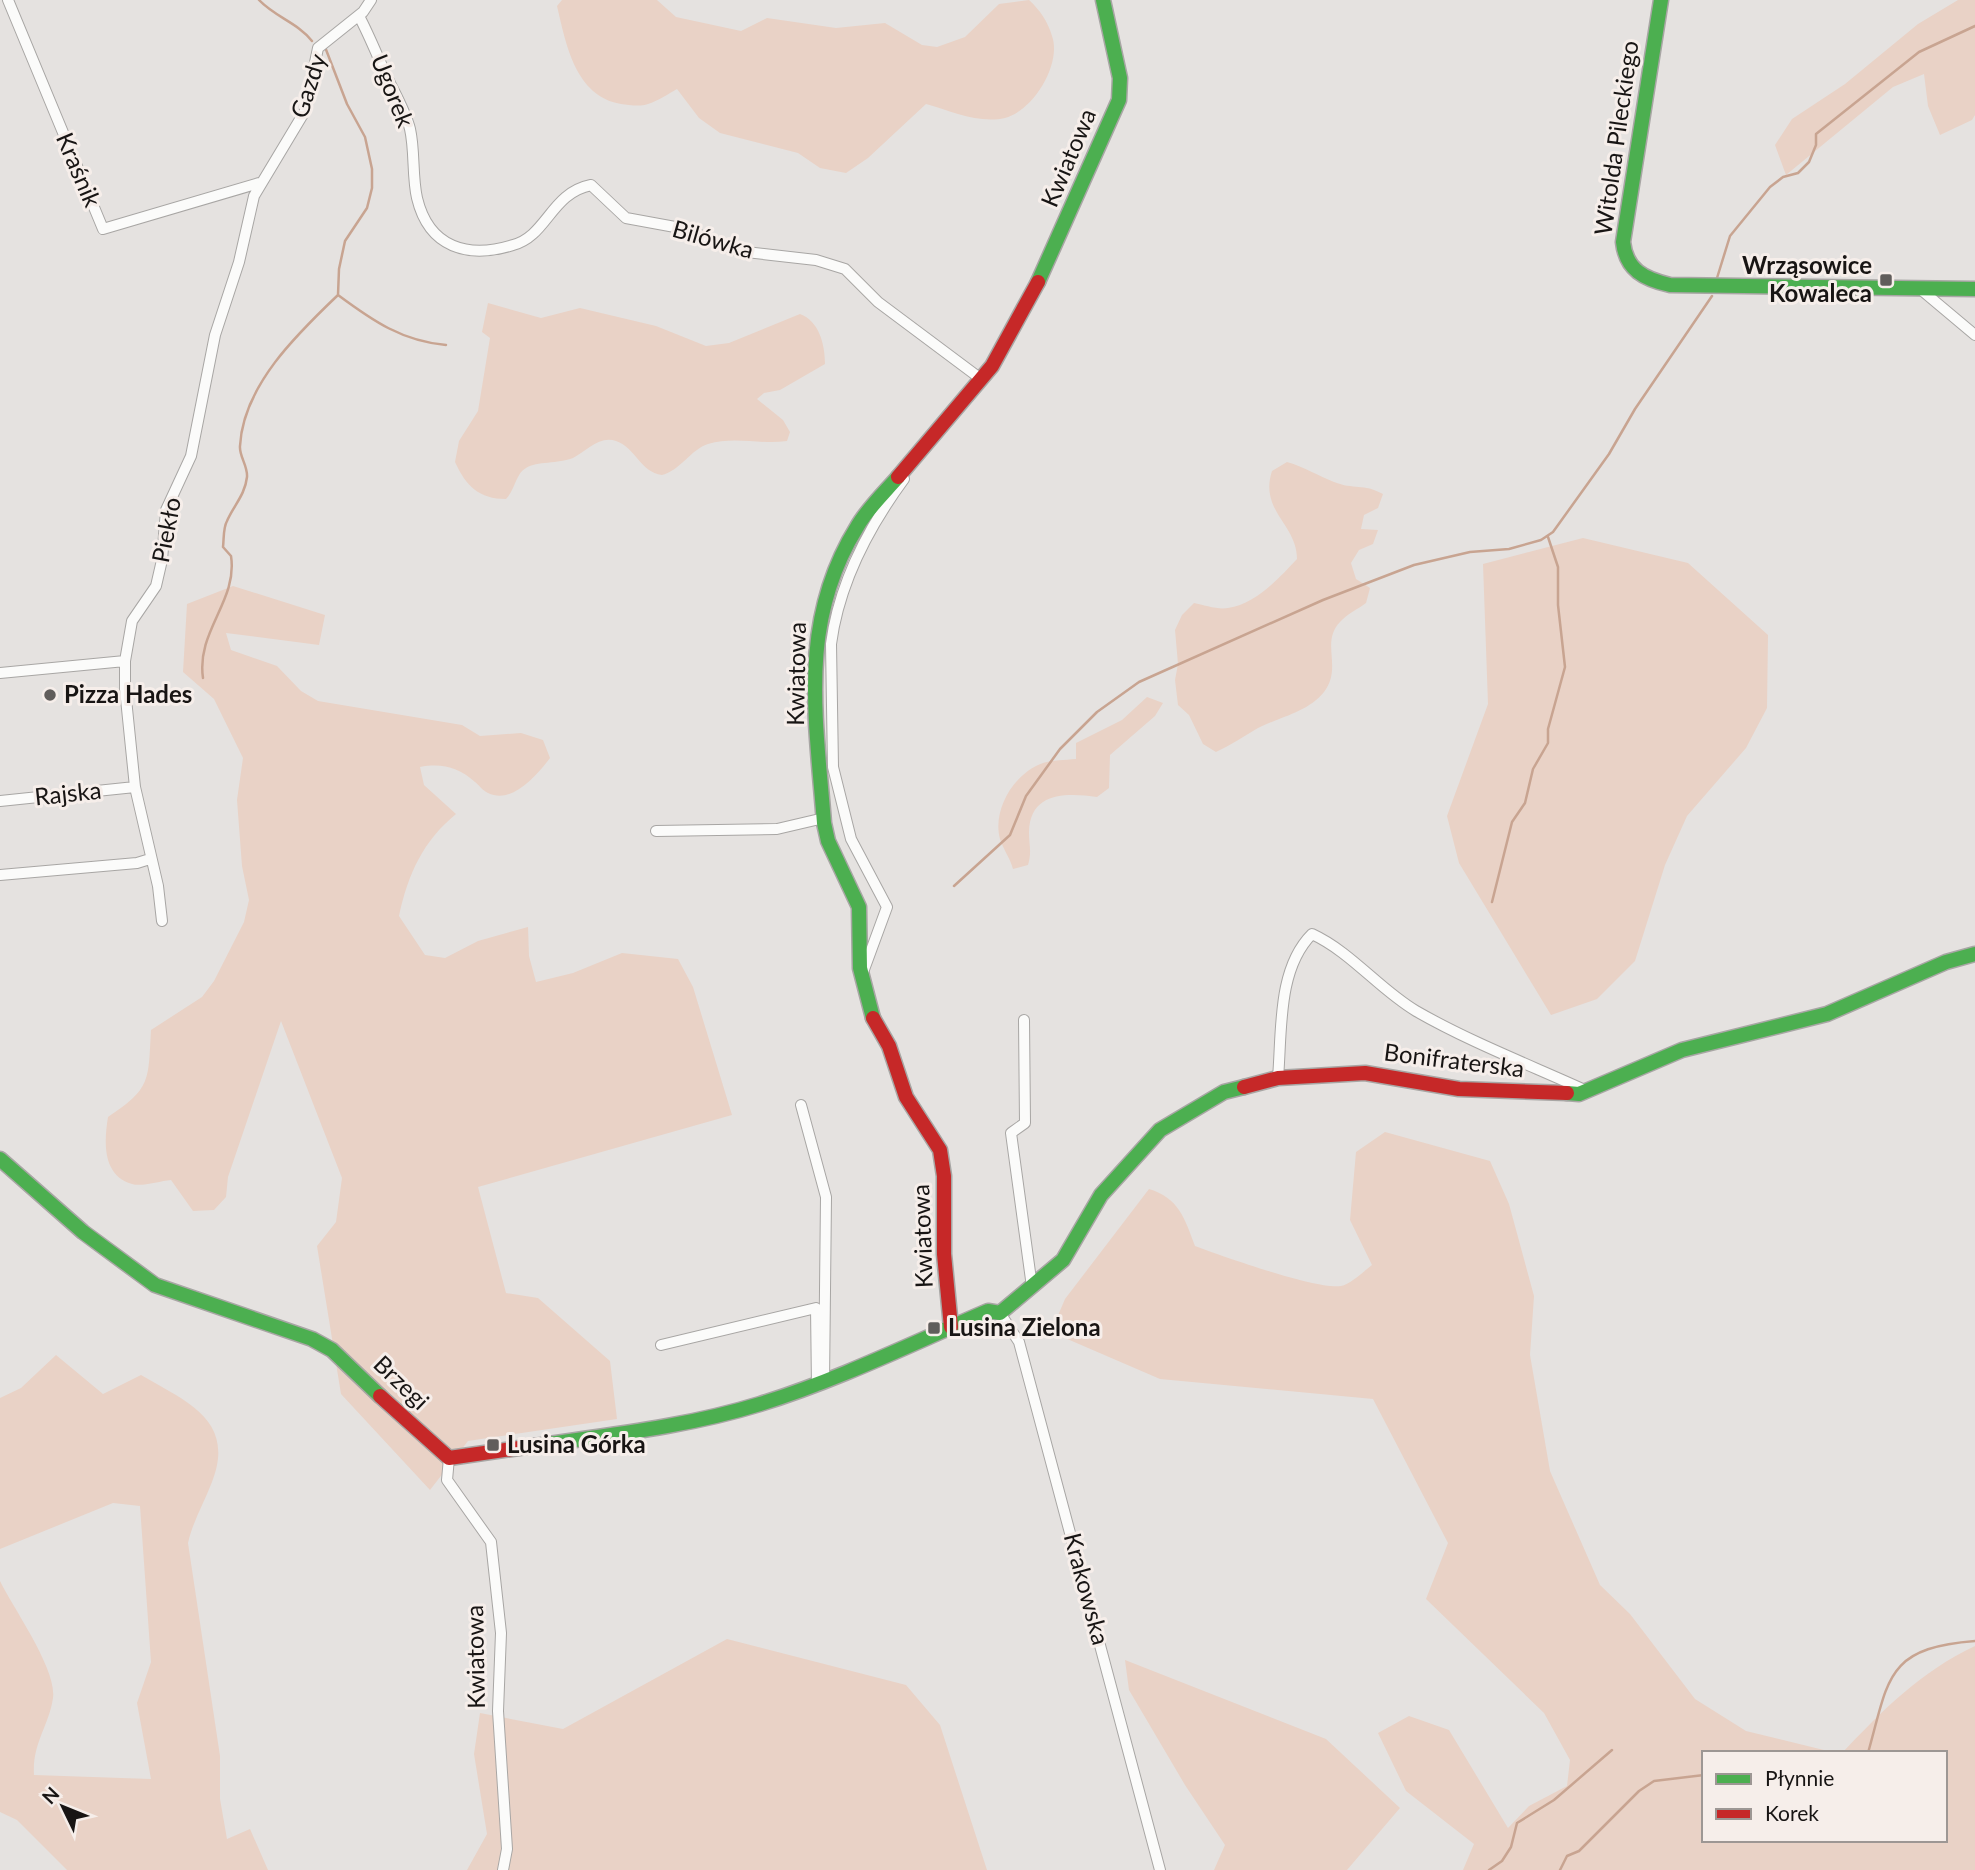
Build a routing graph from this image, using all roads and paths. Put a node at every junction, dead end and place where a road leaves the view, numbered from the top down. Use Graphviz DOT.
graph roads {
  1 [pos="8,0"];
  2 [pos="371,0"];
  3 [pos="1103,0"];
  4 [pos="1661,0"];
  5 [pos="359,16"];
  6 [pos="259,183"];
  7 [pos="445,244"];
  8 [pos="1919,288"];
  9 [pos="1975,289"];
  10 [pos="1975,335"];
  11 [pos="981,379"];
  12 [pos="932,436"];
  13 [pos="125,661"];
  14 [pos="0,673"];
  15 [pos="135,787"];
  16 [pos="0,801"];
  17 [pos="824,818"];
  18 [pos="656,831"];
  19 [pos="150,859"];
  20 [pos="0,875"];
  21 [pos="162,921"];
  22 [pos="1975,954"];
  23 [pos="861,975"];
  24 [pos="1024,1020"];
  25 [pos="1278,1077"];
  26 [pos="1587,1091"];
  27 [pos="802,1105"];
  28 [pos="0,1159"];
  29 [pos="1032,1287"];
  30 [pos="1000,1313"];
  31 [pos="951,1326"];
  32 [pos="661,1345"];
  33 [pos="821,1384"];
  34 [pos="449,1458"];
  35 [pos="503,1870"];
  36 [pos="1160,1870"];
  1 -- 6 [label="street, Kraśnik"];
  2 -- 5 [label="street, Gazdy"];
  3 -- 11 [label="street, Kwiatowa"];
  4 -- 8 [label="street, Witolda Pileckiego"];
  5 -- 6 [label="street, Gazdy"];
  5 -- 7 [label="street, Ugorek"];
  6 -- 13 [label="street, Piekło"];
  7 -- 11 [label="street, Bilówka"];
  8 -- 9 [label="street, Witolda Pileckiego"];
  8 -- 10 [label="street"];
  11 -- 12 [label="street, Kwiatowa"];
  12 -- 17 [label="street, Kwiatowa"];
  12 -- 23 [label="street"];
  13 -- 14 [label="street"];
  13 -- 15 [label="street, Piekło"];
  15 -- 16 [label="street, Rajska"];
  15 -- 19 [label="street, Piekło"];
  17 -- 18 [label="street"];
  17 -- 23 [label="street, Kwiatowa"];
  19 -- 20 [label="street"];
  19 -- 21 [label="street, Piekło"];
  22 -- 26 [label="street, Bonifraterska"];
  23 -- 31 [label="street, Kwiatowa"];
  24 -- 29 [label="street"];
  25 -- 26 [label="street, Bonifraterska"];
  25 -- 26 [label="street"];
  25 -- 29 [label="street, Bonifraterska"];
  27 -- 33 [label="street"];
  28 -- 34 [label="street, Brzegi"];
  29 -- 30 [label="street, Bonifraterska"];
  30 -- 31 [label="street"];
  30 -- 36 [label="street, Krakowska"];
  31 -- 33 [label="street"];
  32 -- 33 [label="street"];
  33 -- 34 [label="street"];
  34 -- 35 [label="street, Kwiatowa"];
}
